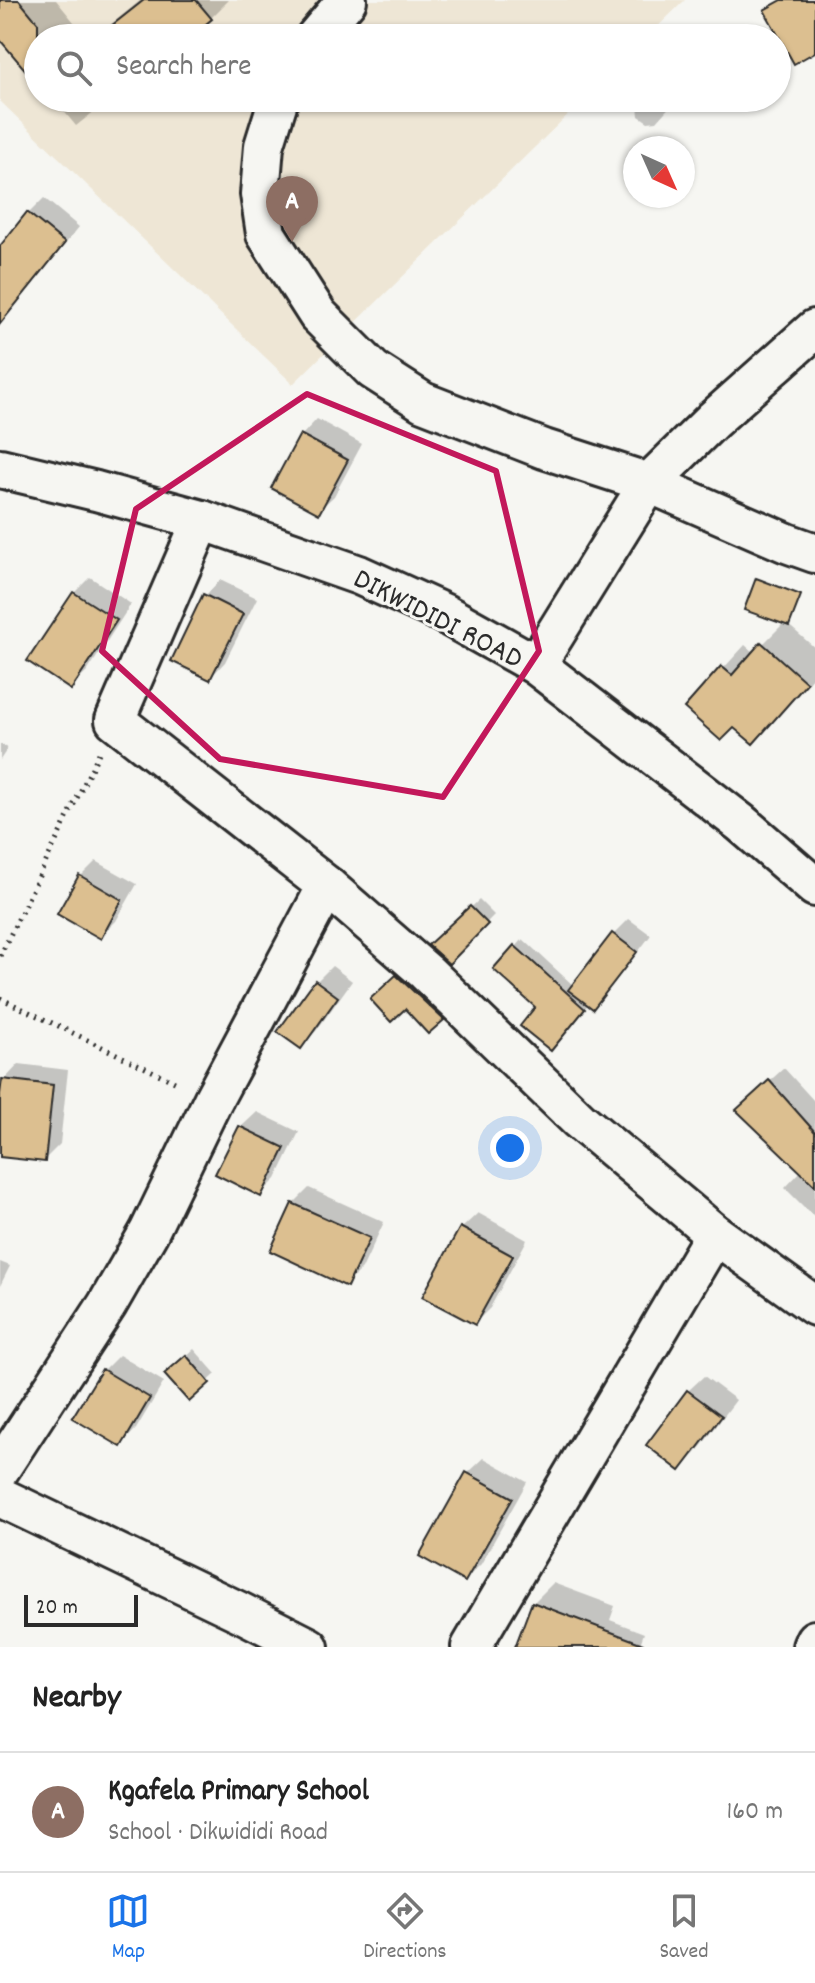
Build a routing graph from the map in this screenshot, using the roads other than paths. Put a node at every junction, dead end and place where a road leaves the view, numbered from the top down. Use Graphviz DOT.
graph roads {
  1 [pos="347,0"];
  2 [pos="327,24"];
  3 [pos="275,112"];
  4 [pos="815,329"];
  5 [pos="0,468"];
  6 [pos="649,483"];
  7 [pos="202,520"];
  8 [pos="815,553"];
  9 [pos="536,665"];
  10 [pos="327,886"];
  11 [pos="815,887"];
  12 [pos="715,1234"];
  13 [pos="815,1306"];
  14 [pos="0,1469"];
  15 [pos="0,1497"];
  16 [pos="815,1640"];
  17 [pos="309,1647"];
  18 [pos="471,1647"];
  19 [pos="812,1647"];
  1 -- 2 [label="street"];
  3 -- 6 [label="street"];
  4 -- 6 [label="street"];
  5 -- 7 [label="street, DIKWIDIDI ROAD"];
  6 -- 8 [label="street"];
  6 -- 9 [label="street"];
  7 -- 9 [label="street, DIKWIDIDI ROAD"];
  7 -- 10 [label="street"];
  9 -- 11 [label="street, DIKWIDIDI ROAD"];
  10 -- 12 [label="street"];
  10 -- 14 [label="street"];
  12 -- 13 [label="street"];
  12 -- 18 [label="street"];
  15 -- 17 [label="street"];
  16 -- 19 [label="street"];
}
